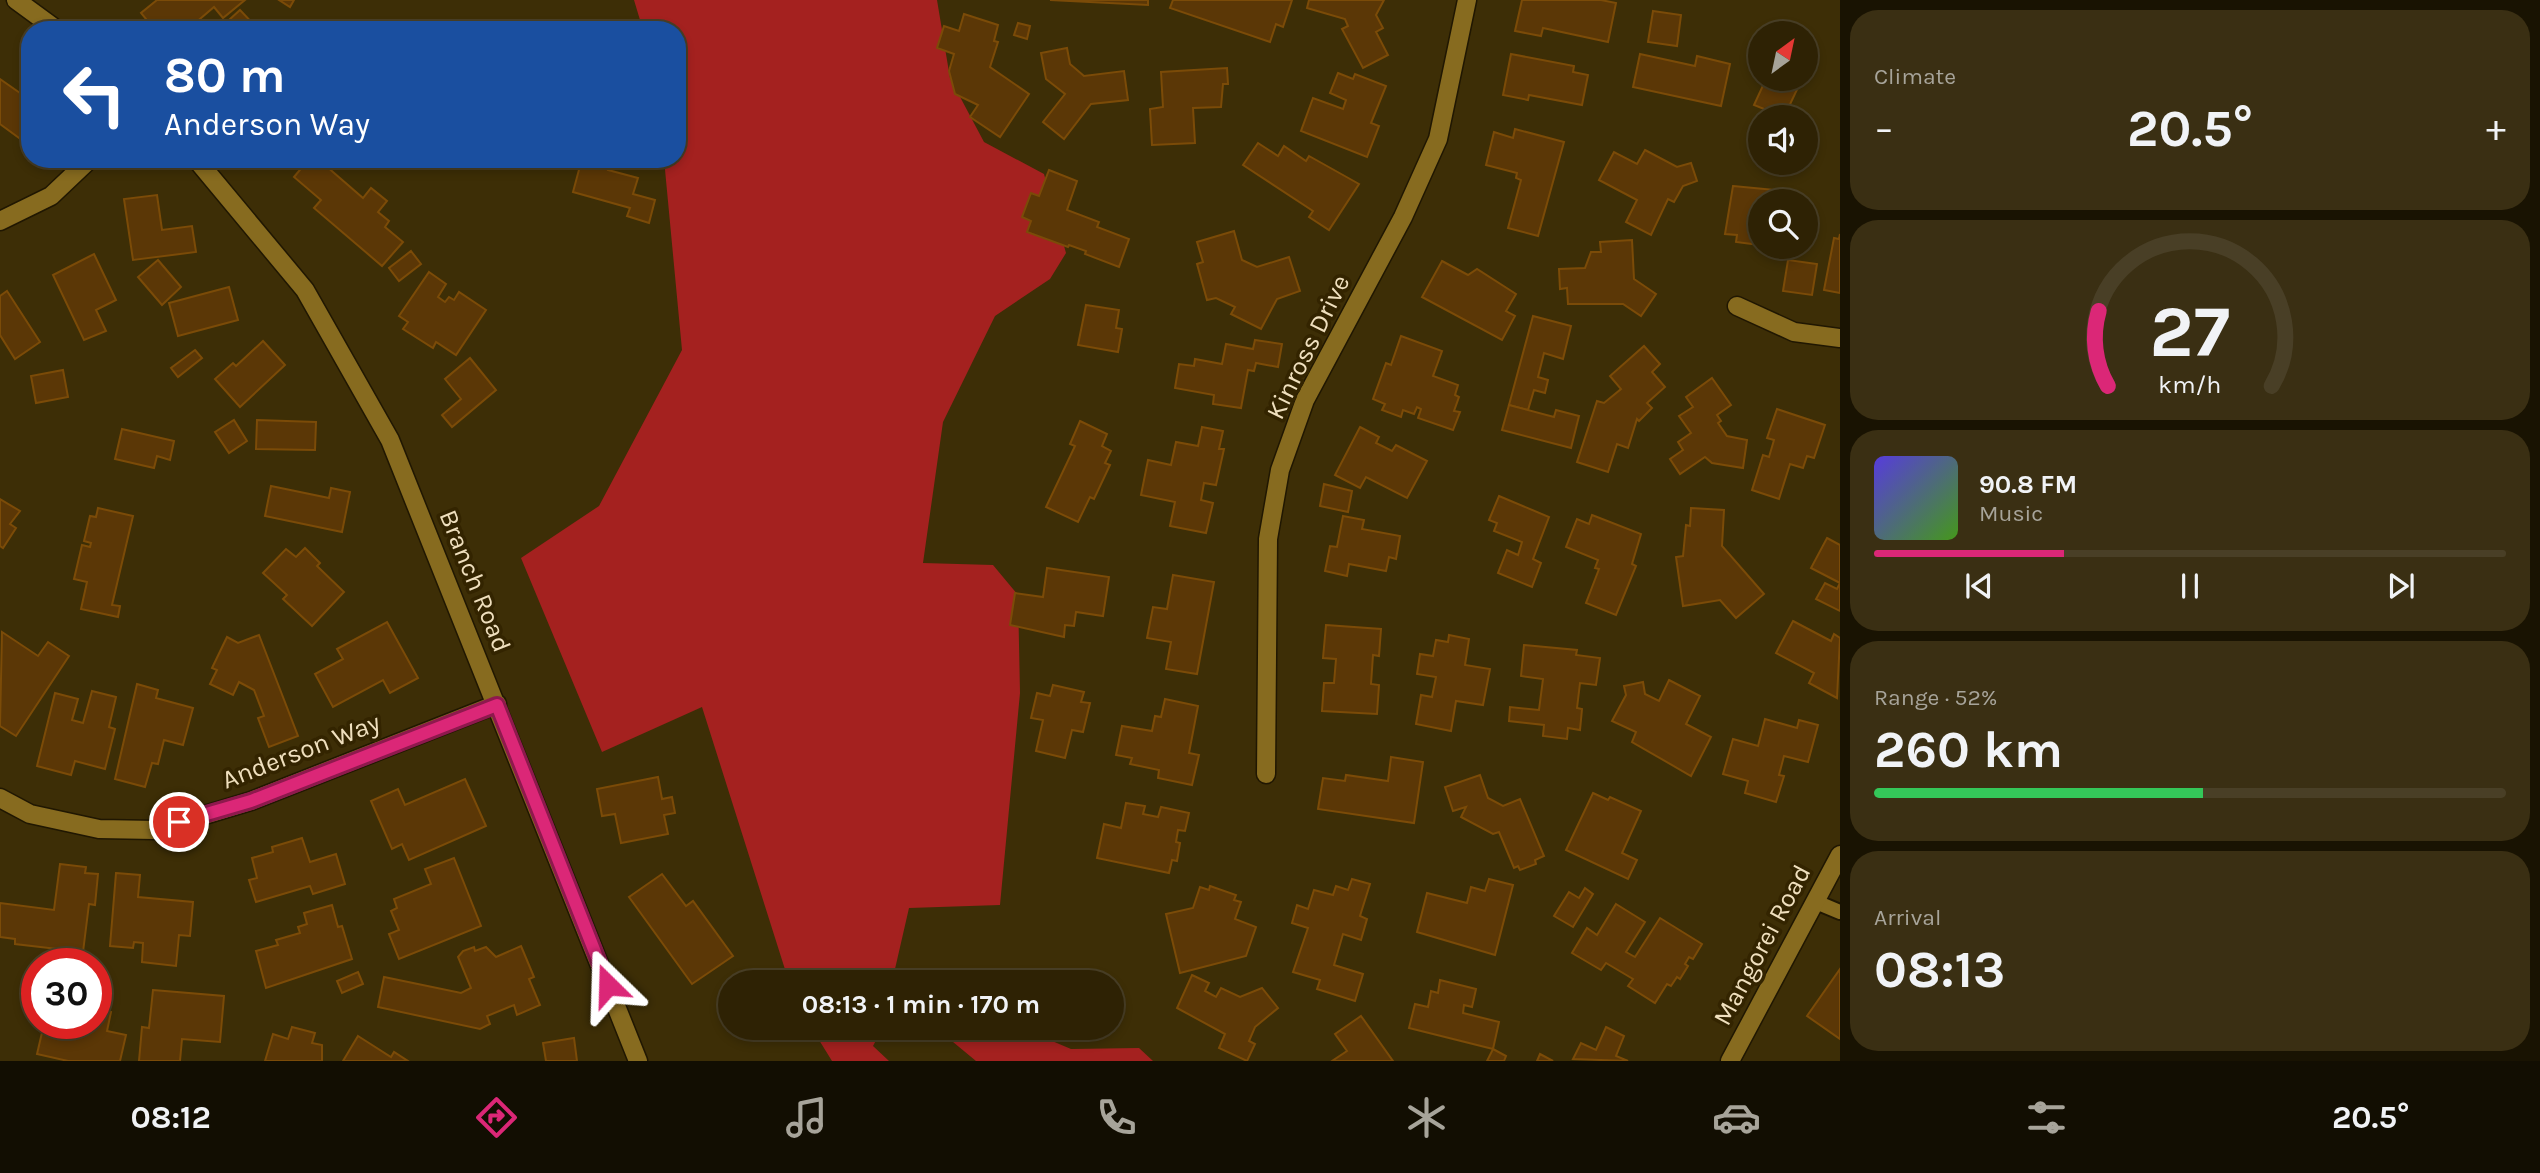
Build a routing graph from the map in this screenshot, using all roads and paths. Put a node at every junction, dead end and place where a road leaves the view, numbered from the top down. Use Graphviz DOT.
graph roads {
  1 [pos="16,0"];
  2 [pos="1467,0"];
  3 [pos="45,21"];
  4 [pos="81,168"];
  5 [pos="203,168"];
  6 [pos="0,221"];
  7 [pos="1737,306"];
  8 [pos="1840,338"];
  9 [pos="497,705"];
  10 [pos="1266,774"];
  11 [pos="0,798"];
  12 [pos="1840,855"];
  13 [pos="1816,902"];
  14 [pos="1840,912"];
  15 [pos="638,1061"];
  16 [pos="1730,1061"];
  1 -- 3 [label="street"];
  2 -- 10 [label="street, Kinross Drive"];
  4 -- 6 [label="street"];
  5 -- 9 [label="street, Branch Road"];
  7 -- 8 [label="street"];
  9 -- 11 [label="street, Anderson Way"];
  9 -- 15 [label="street, Branch Road"];
  12 -- 13 [label="street, Mangorei Road"];
  13 -- 14 [label="lane"];
  13 -- 16 [label="street, Mangorei Road"];
}
